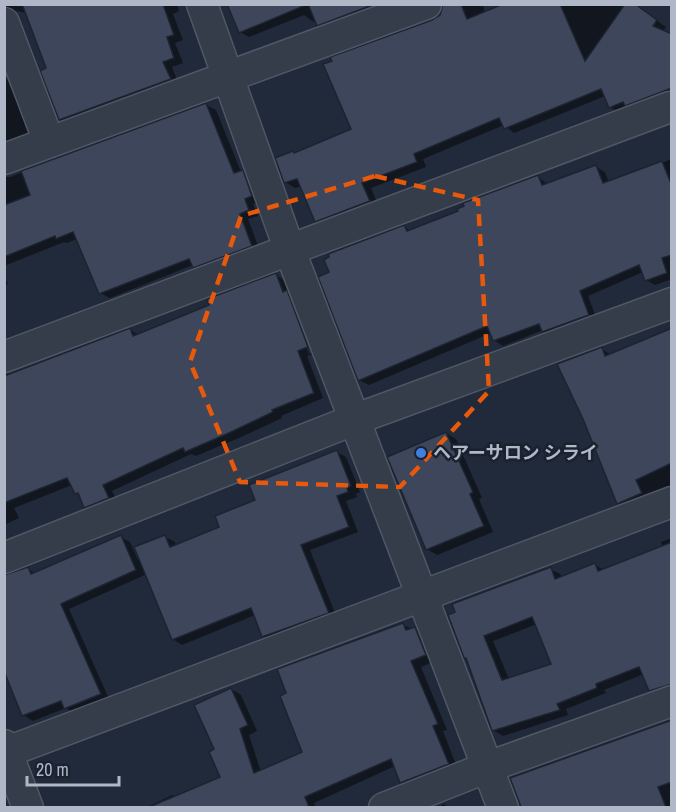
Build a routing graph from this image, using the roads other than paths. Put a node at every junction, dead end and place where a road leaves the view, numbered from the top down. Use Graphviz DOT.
graph roads {
  1 [pos="202,4"];
  2 [pos="426,4"];
  3 [pos="4,23"];
  4 [pos="228,76"];
  5 [pos="670,107"];
  6 [pos="49,142"];
  7 [pos="4,159"];
  8 [pos="290,251"];
  9 [pos="672,303"];
  10 [pos="4,357"];
  11 [pos="356,419"];
  12 [pos="672,502"];
  13 [pos="4,558"];
  14 [pos="422,597"];
  15 [pos="672,701"];
  16 [pos="5,750"];
  17 [pos="488,767"];
  18 [pos="28,807"];
  19 [pos="384,807"];
  20 [pos="503,807"];
  1 -- 4 [label="street"];
  2 -- 4 [label="street"];
  3 -- 6 [label="street"];
  4 -- 6 [label="street"];
  4 -- 8 [label="street"];
  5 -- 8 [label="street"];
  6 -- 7 [label="street"];
  8 -- 10 [label="street"];
  8 -- 11 [label="street"];
  9 -- 11 [label="street"];
  11 -- 13 [label="street"];
  11 -- 14 [label="street"];
  12 -- 14 [label="street"];
  14 -- 16 [label="street"];
  14 -- 17 [label="street"];
  15 -- 17 [label="street"];
  16 -- 18 [label="street"];
  17 -- 19 [label="street"];
  17 -- 20 [label="street"];
}
